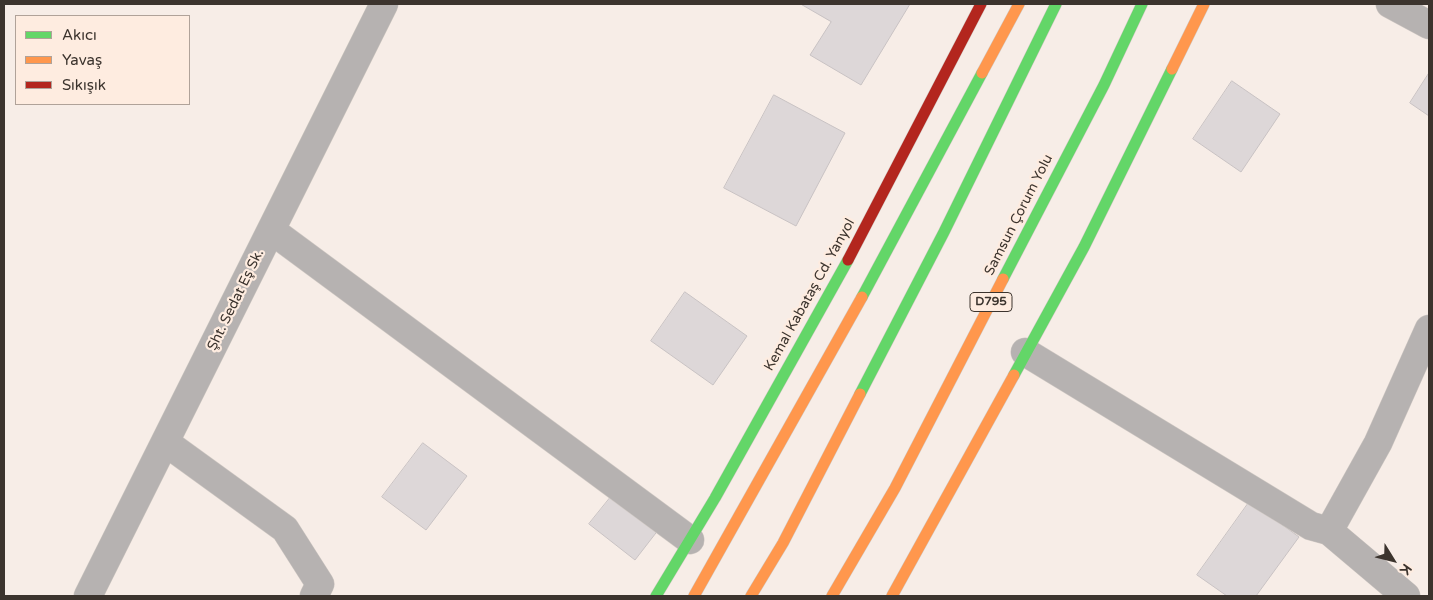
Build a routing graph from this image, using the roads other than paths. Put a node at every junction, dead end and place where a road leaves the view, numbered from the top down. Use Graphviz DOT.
graph roads {
  1 [pos="384,4"];
  2 [pos="981,4"];
  3 [pos="1019,4"];
  4 [pos="1056,4"];
  5 [pos="1142,4"];
  6 [pos="1204,4"];
  7 [pos="1390,4"];
  8 [pos="1429,25"];
  9 [pos="271,230"];
  10 [pos="1429,329"];
  11 [pos="1025,352"];
  12 [pos="165,442"];
  13 [pos="1329,530"];
  14 [pos="690,540"];
  15 [pos="88,596"];
  16 [pos="314,596"];
  17 [pos="656,596"];
  18 [pos="694,596"];
  19 [pos="751,596"];
  20 [pos="832,596"];
  21 [pos="892,596"];
  22 [pos="1406,596"];
  1 -- 9 [label="street, Şht. Sedat Eş Sk."];
  2 -- 14 [label="main road, Kemal Kabataş Cd. Yanyol"];
  3 -- 18 [label="main road"];
  4 -- 19 [label="main road"];
  5 -- 20 [label="main road, Samsun Çorum Yolu / D795"];
  6 -- 11 [label="main road"];
  7 -- 8 [label="street"];
  9 -- 12 [label="street, Şht. Sedat Eş Sk."];
  9 -- 14 [label="street"];
  10 -- 13 [label="street"];
  11 -- 13 [label="street"];
  11 -- 21 [label="main road"];
  12 -- 15 [label="street, Şht. Sedat Eş Sk."];
  12 -- 16 [label="street"];
  13 -- 22 [label="street"];
  14 -- 17 [label="main road, Kemal Kabataş Cd. Yanyol"];
}
